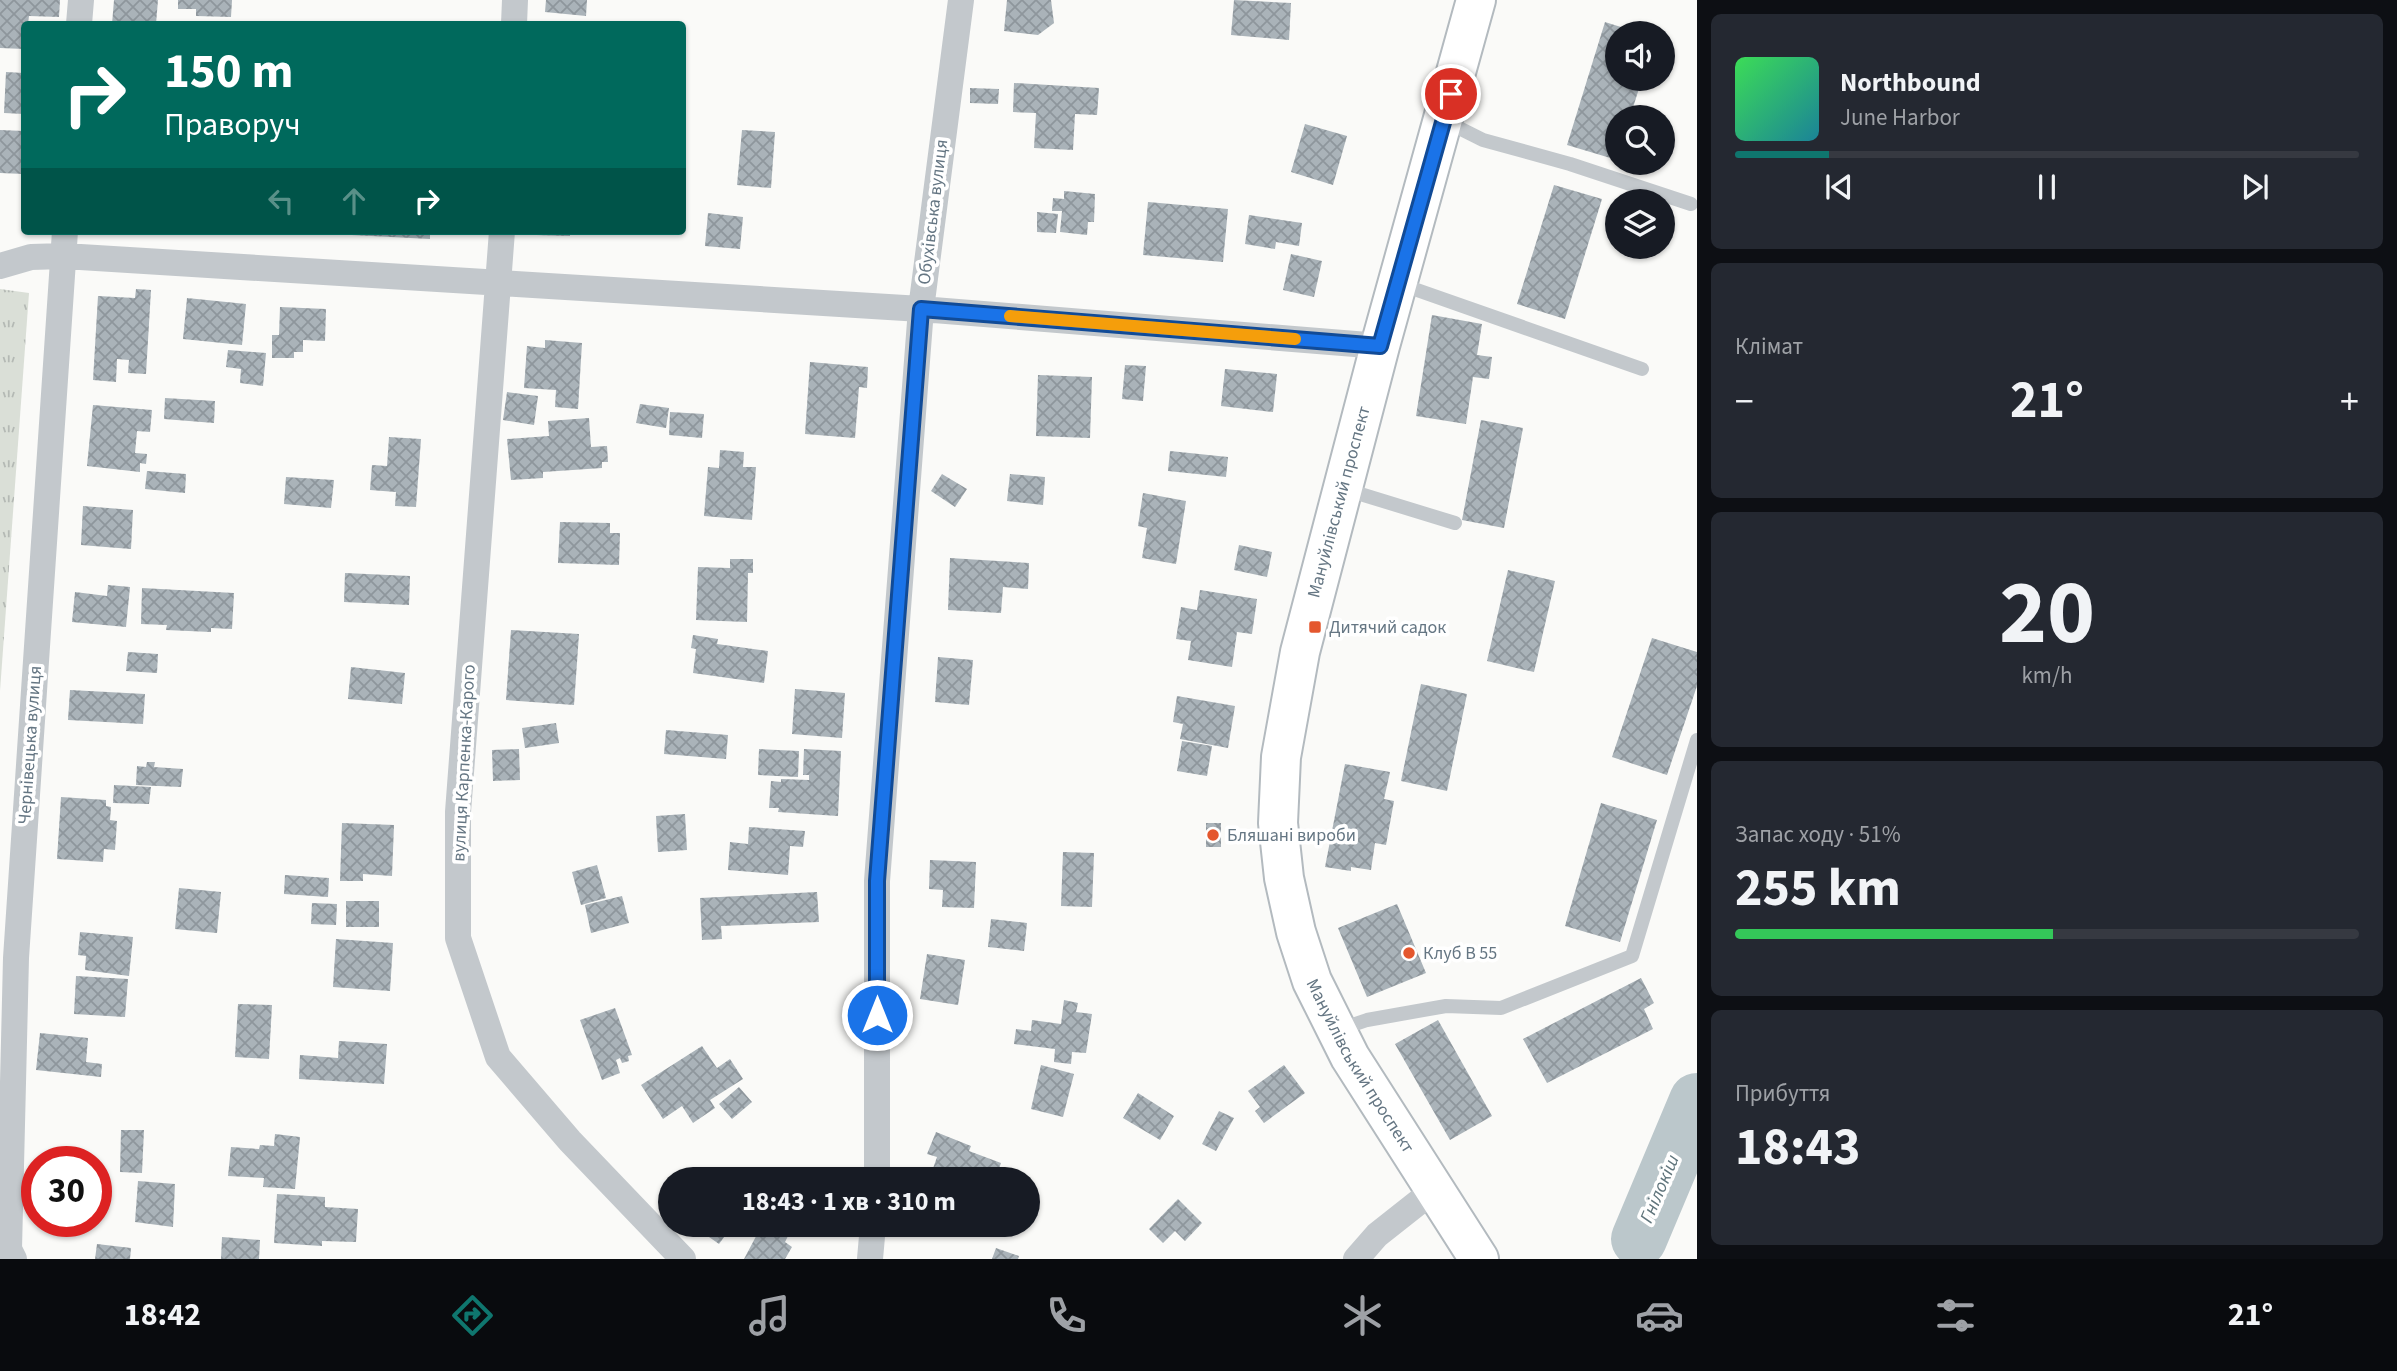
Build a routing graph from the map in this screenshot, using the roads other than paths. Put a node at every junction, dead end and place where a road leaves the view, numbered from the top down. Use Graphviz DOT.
graph roads {
  1 [pos="81,0"];
  2 [pos="515,0"];
  3 [pos="961,0"];
  4 [pos="1476,0"];
  5 [pos="79,21"];
  6 [pos="514,21"];
  7 [pos="1444,120"];
  8 [pos="1691,204"];
  9 [pos="502,235"];
  10 [pos="65,243"];
  11 [pos="0,266"];
  12 [pos="499,282"];
  13 [pos="1398,283"];
  14 [pos="921,309"];
  15 [pos="1380,346"];
  16 [pos="1642,369"];
  17 [pos="1343,489"];
  18 [pos="1455,523"];
  19 [pos="1697,740"];
  20 [pos="1336,1031"];
  21 [pos="877,1167"];
  22 [pos="1434,1190"];
  23 [pos="872,1237"];
  24 [pos="14,1259"];
  25 [pos="683,1259"];
  26 [pos="870,1259"];
  27 [pos="1356,1259"];
  28 [pos="1479,1259"];
  1 -- 5 [label="street"];
  2 -- 6 [label="street"];
  3 -- 14 [label="street, Обухівська вулиця"];
  4 -- 7 [label="main road, Мануйлівський проспект"];
  7 -- 8 [label="lane"];
  7 -- 13 [label="main road, Мануйлівський проспект"];
  9 -- 12 [label="street, вулиця Карпенка-Карого"];
  10 -- 11 [label="street"];
  10 -- 12 [label="street"];
  10 -- 24 [label="street, Чернівецька вулиця"];
  12 -- 14 [label="street"];
  12 -- 25 [label="street, вулиця Карпенка-Карого"];
  13 -- 15 [label="main road, Мануйлівський проспект"];
  13 -- 16 [label="lane"];
  14 -- 15 [label="street"];
  14 -- 21 [label="street, Обухівська вулиця"];
  15 -- 17 [label="main road, Мануйлівський проспект"];
  17 -- 18 [label="lane"];
  17 -- 20 [label="main road, Мануйлівський проспект"];
  19 -- 20 [label="lane"];
  20 -- 22 [label="main road, Мануйлівський проспект"];
  22 -- 27 [label="street"];
  22 -- 28 [label="main road, Мануйлівський проспект"];
  23 -- 26 [label="street"];
}
